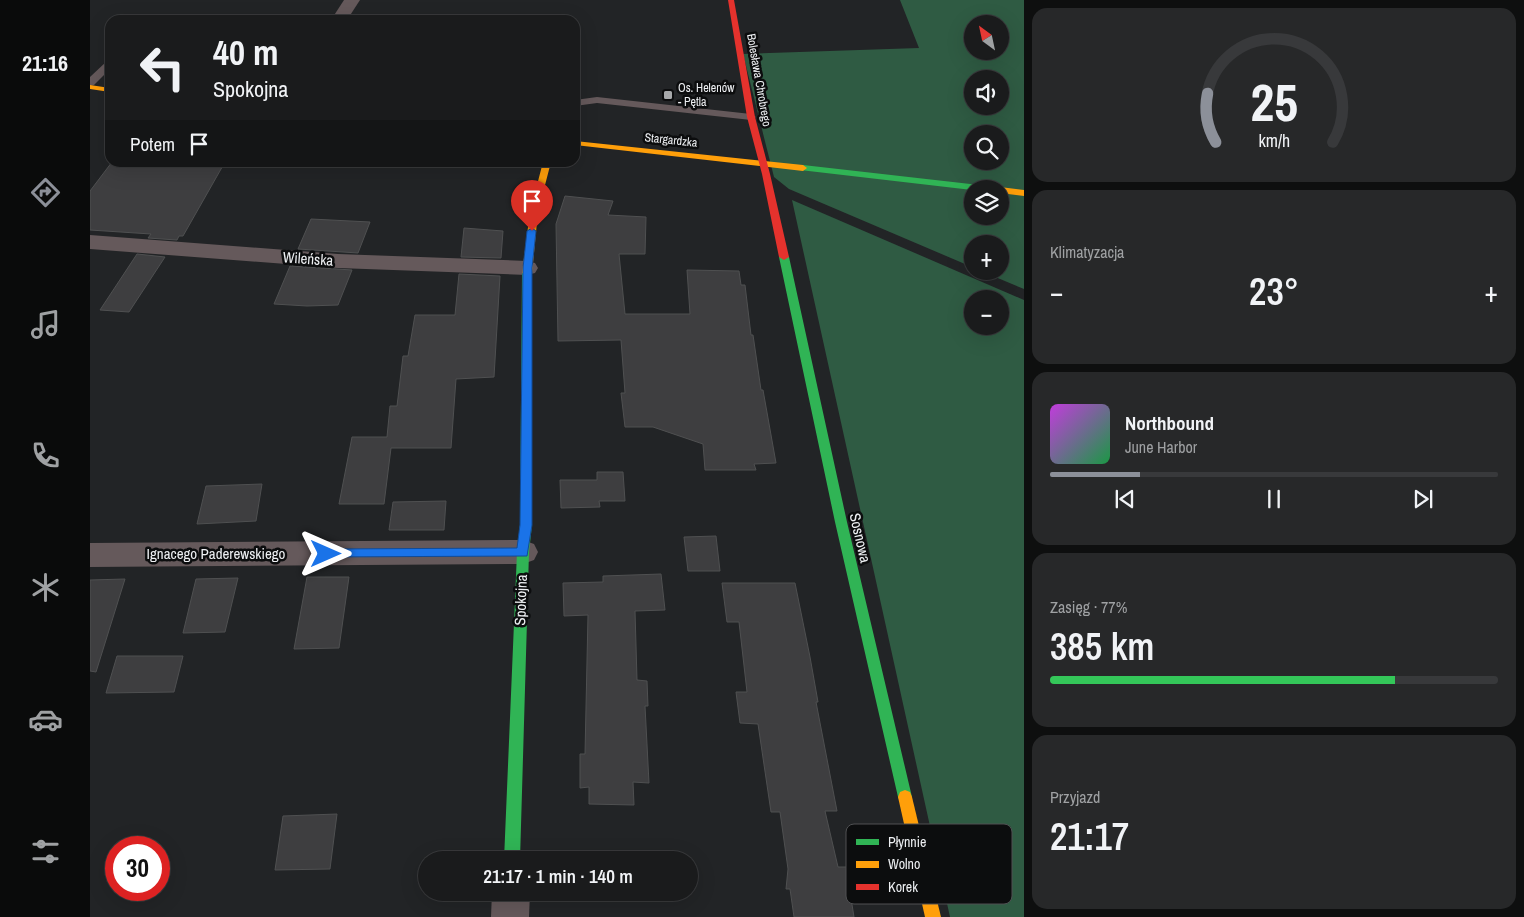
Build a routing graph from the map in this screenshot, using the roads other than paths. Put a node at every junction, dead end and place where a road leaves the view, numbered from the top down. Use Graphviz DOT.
graph roads {
  1 [pos="352,0"];
  2 [pos="731,0"];
  3 [pos="342,15"];
  4 [pos="105,68"];
  5 [pos="90,83"];
  6 [pos="90,88"];
  7 [pos="105,90"];
  8 [pos="580,102"];
  9 [pos="751,117"];
  10 [pos="580,144"];
  11 [pos="764,164"];
  12 [pos="545,167"];
  13 [pos="964,186"];
  14 [pos="1009,191"];
  15 [pos="1024,193"];
  16 [pos="90,242"];
  17 [pos="527,268"];
  18 [pos="523,552"];
  19 [pos="90,555"];
  20 [pos="911,824"];
  21 [pos="512,851"];
  22 [pos="511,901"];
  23 [pos="930,904"];
  24 [pos="510,917"];
  25 [pos="933,917"];
  1 -- 3 [label="street"];
  2 -- 9 [label="street, Bolesława Chrobrego"];
  4 -- 5 [label="lane"];
  6 -- 7 [label="street"];
  8 -- 9 [label="lane"];
  9 -- 11 [label="street, Bolesława Chrobrego"];
  10 -- 11 [label="street, Stargardzka"];
  11 -- 13 [label="street, Stargardzka"];
  11 -- 20 [label="street, Sosnowa"];
  12 -- 17 [label="street, Spokojna"];
  14 -- 15 [label="street"];
  16 -- 17 [label="street, Wileńska"];
  17 -- 18 [label="street, Spokojna"];
  18 -- 19 [label="street, Ignacego Paderewskiego"];
  18 -- 21 [label="street, Spokojna"];
  22 -- 24 [label="street"];
  23 -- 25 [label="street, Sosnowa"];
}
